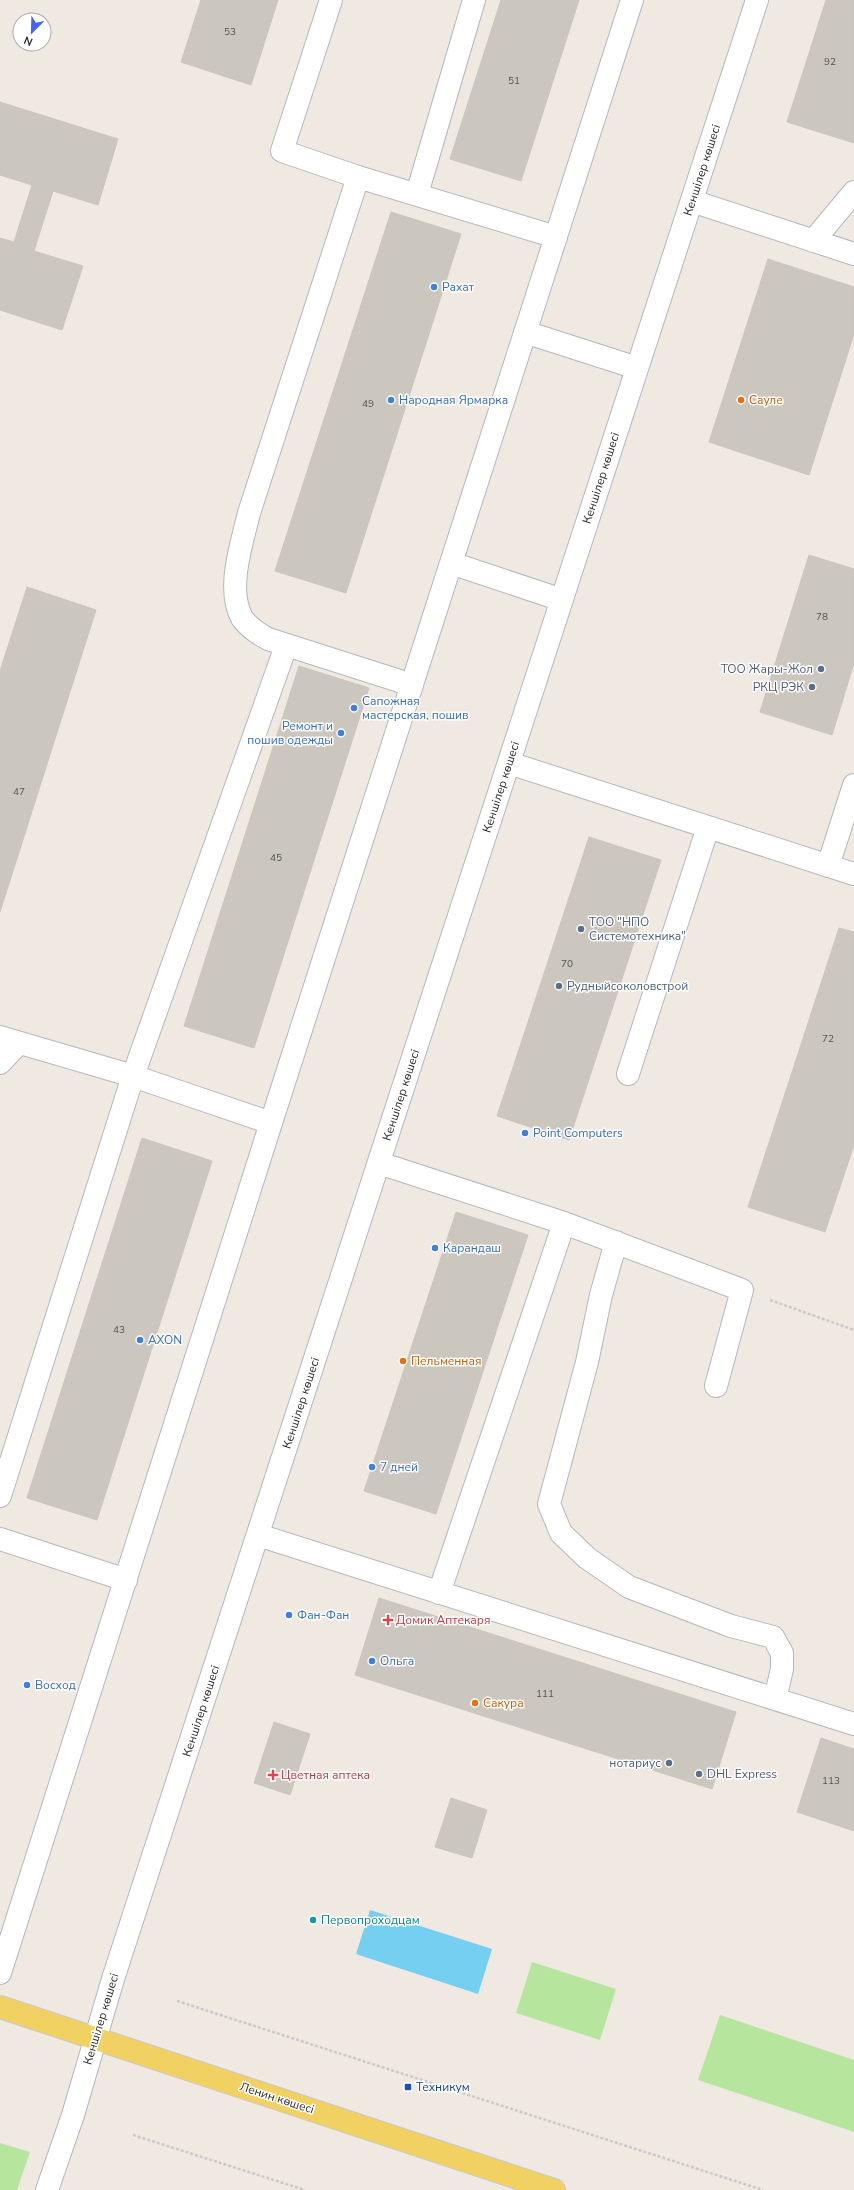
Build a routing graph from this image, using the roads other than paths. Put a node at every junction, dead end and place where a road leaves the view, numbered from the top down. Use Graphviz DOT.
graph roads {
  1 [pos="331,0"];
  2 [pos="474,0"];
  3 [pos="632,0"];
  4 [pos="757,0"];
  5 [pos="358,177"];
  6 [pos="854,192"];
  7 [pos="417,194"];
  8 [pos="692,201"];
  9 [pos="556,237"];
  10 [pos="813,240"];
  11 [pos="854,254"];
  12 [pos="525,332"];
  13 [pos="637,368"];
  14 [pos="451,563"];
  15 [pos="562,600"];
  16 [pos="286,646"];
  17 [pos="412,685"];
  18 [pos="509,762"];
  19 [pos="854,786"];
  20 [pos="708,827"];
  21 [pos="828,866"];
  22 [pos="854,874"];
  23 [pos="9,1040"];
  24 [pos="0,1063"];
  25 [pos="628,1074"];
  26 [pos="133,1076"];
  27 [pos="271,1122"];
  28 [pos="379,1163"];
  29 [pos="564,1223"];
  30 [pos="616,1242"];
  31 [pos="716,1386"];
  32 [pos="2,1485"];
  33 [pos="258,1535"];
  34 [pos="0,1539"];
  35 [pos="126,1580"];
  36 [pos="439,1593"];
  37 [pos="774,1699"];
  38 [pos="854,1724"];
  39 [pos="0,1973"];
  40 [pos="0,2007"];
  41 [pos="94,2038"];
  42 [pos="47,2190"];
  43 [pos="554,2190"];
  1 -- 5 [label="street"];
  2 -- 7 [label="street"];
  3 -- 9 [label="street"];
  4 -- 8 [label="street, Кеншілер көшесі"];
  5 -- 7 [label="street"];
  5 -- 16 [label="street"];
  6 -- 10 [label="street"];
  7 -- 9 [label="street"];
  8 -- 10 [label="street"];
  8 -- 13 [label="street, Кеншілер көшесі"];
  9 -- 12 [label="street"];
  10 -- 11 [label="street"];
  12 -- 13 [label="street"];
  12 -- 14 [label="street"];
  13 -- 15 [label="street, Кеншілер көшесі"];
  14 -- 15 [label="street"];
  14 -- 17 [label="street"];
  15 -- 18 [label="street, Кеншілер көшесі"];
  16 -- 17 [label="street"];
  16 -- 26 [label="street"];
  17 -- 27 [label="street"];
  18 -- 20 [label="street"];
  18 -- 28 [label="street, Кеншілер көшесі"];
  19 -- 21 [label="street"];
  20 -- 21 [label="street"];
  20 -- 25 [label="street"];
  21 -- 22 [label="street"];
  23 -- 24 [label="street"];
  23 -- 26 [label="street"];
  26 -- 27 [label="street"];
  26 -- 32 [label="street"];
  27 -- 35 [label="street"];
  28 -- 29 [label="street"];
  28 -- 33 [label="street, Кеншілер көшесі"];
  29 -- 30 [label="street"];
  29 -- 36 [label="street"];
  30 -- 31 [label="street"];
  30 -- 37 [label="street"];
  33 -- 36 [label="street"];
  33 -- 41 [label="street, Кеншілер көшесі"];
  34 -- 35 [label="street"];
  35 -- 39 [label="street"];
  36 -- 37 [label="street"];
  37 -- 38 [label="street"];
  40 -- 41 [label="main road, Ленин көшесі"];
  41 -- 42 [label="street, Кеншілер көшесі"];
  41 -- 43 [label="main road, Ленин көшесі"];
}
